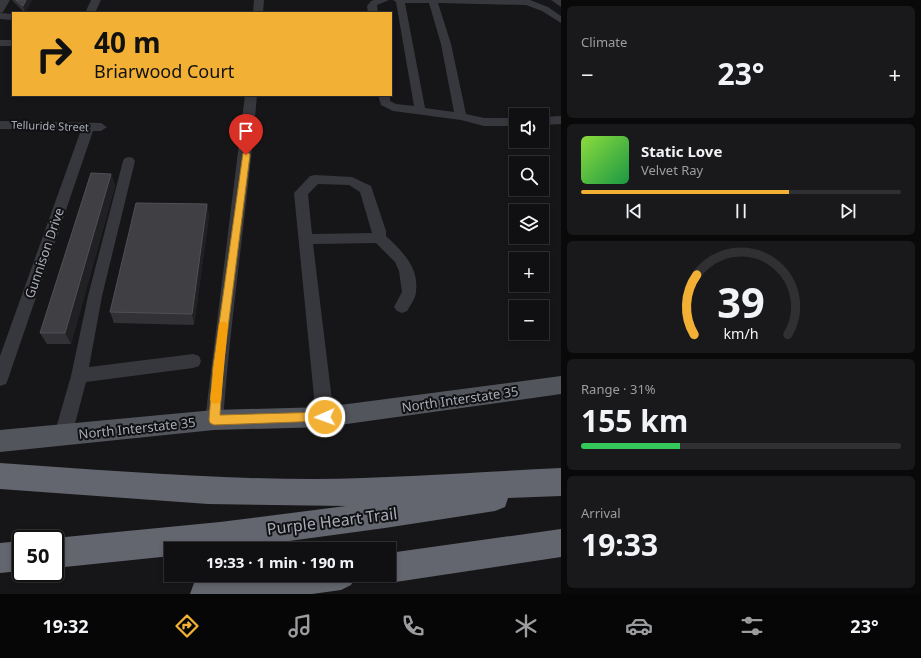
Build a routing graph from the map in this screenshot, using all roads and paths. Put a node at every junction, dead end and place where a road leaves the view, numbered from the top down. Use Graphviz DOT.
graph roads {
  1 [pos="6,0"];
  2 [pos="96,0"];
  3 [pos="259,0"];
  4 [pos="384,0"];
  5 [pos="399,0"];
  6 [pos="556,0"];
  7 [pos="433,1"];
  8 [pos="561,4"];
  9 [pos="0,10"];
  10 [pos="90,12"];
  11 [pos="258,12"];
  12 [pos="373,12"];
  13 [pos="0,16"];
  14 [pos="12,17"];
  15 [pos="561,20"];
  16 [pos="0,43"];
  17 [pos="12,43"];
  18 [pos="251,96"];
  19 [pos="384,96"];
  20 [pos="420,110"];
  21 [pos="461,116"];
  22 [pos="561,120"];
  23 [pos="549,121"];
  24 [pos="509,122"];
  25 [pos="0,125"];
  26 [pos="95,127"];
  27 [pos="129,161"];
  28 [pos="379,238"];
  29 [pos="306,239"];
  30 [pos="402,307"];
  31 [pos="193,360"];
  32 [pos="79,376"];
  33 [pos="0,379"];
  34 [pos="561,385"];
  35 [pos="325,417"];
  36 [pos="214,420"];
  37 [pos="63,436"];
  38 [pos="0,441"];
  39 [pos="0,476"];
  40 [pos="561,482"];
  41 [pos="561,486"];
  42 [pos="561,543"];
  43 [pos="64,552"];
  44 [pos="12,557"];
  45 [pos="0,558"];
  46 [pos="396,567"];
  47 [pos="291,582"];
  48 [pos="205,594"];
  1 -- 9 [label="street"];
  2 -- 10 [label="street"];
  3 -- 11 [label="street"];
  4 -- 12 [label="street"];
  5 -- 7 [label="street"];
  5 -- 20 [label="street"];
  6 -- 8 [label="street"];
  7 -- 15 [label="street"];
  7 -- 21 [label="street"];
  13 -- 14 [label="street"];
  16 -- 17 [label="street"];
  18 -- 36 [label="street"];
  19 -- 20 [label="street"];
  20 -- 21 [label="street"];
  21 -- 24 [label="street"];
  22 -- 23 [label="street"];
  25 -- 26 [label="street, Telluride Street"];
  26 -- 33 [label="street, Gunnison Drive"];
  27 -- 32 [label="street"];
  28 -- 29 [label="street"];
  28 -- 29 [label="street"];
  28 -- 30 [label="street"];
  29 -- 35 [label="street"];
  31 -- 32 [label="street"];
  32 -- 37 [label="street"];
  34 -- 35 [label="main road, North Interstate 35"];
  35 -- 36 [label="main road, North Interstate 35"];
  36 -- 37 [label="main road, North Interstate 35"];
  37 -- 38 [label="main road, North Interstate 35"];
  39 -- 40 [label="highway"];
  41 -- 43 [label="highway, Purple Heart Trail"];
  42 -- 46 [label="highway"];
  44 -- 45 [label="highway"];
  47 -- 48 [label="highway"];
}
